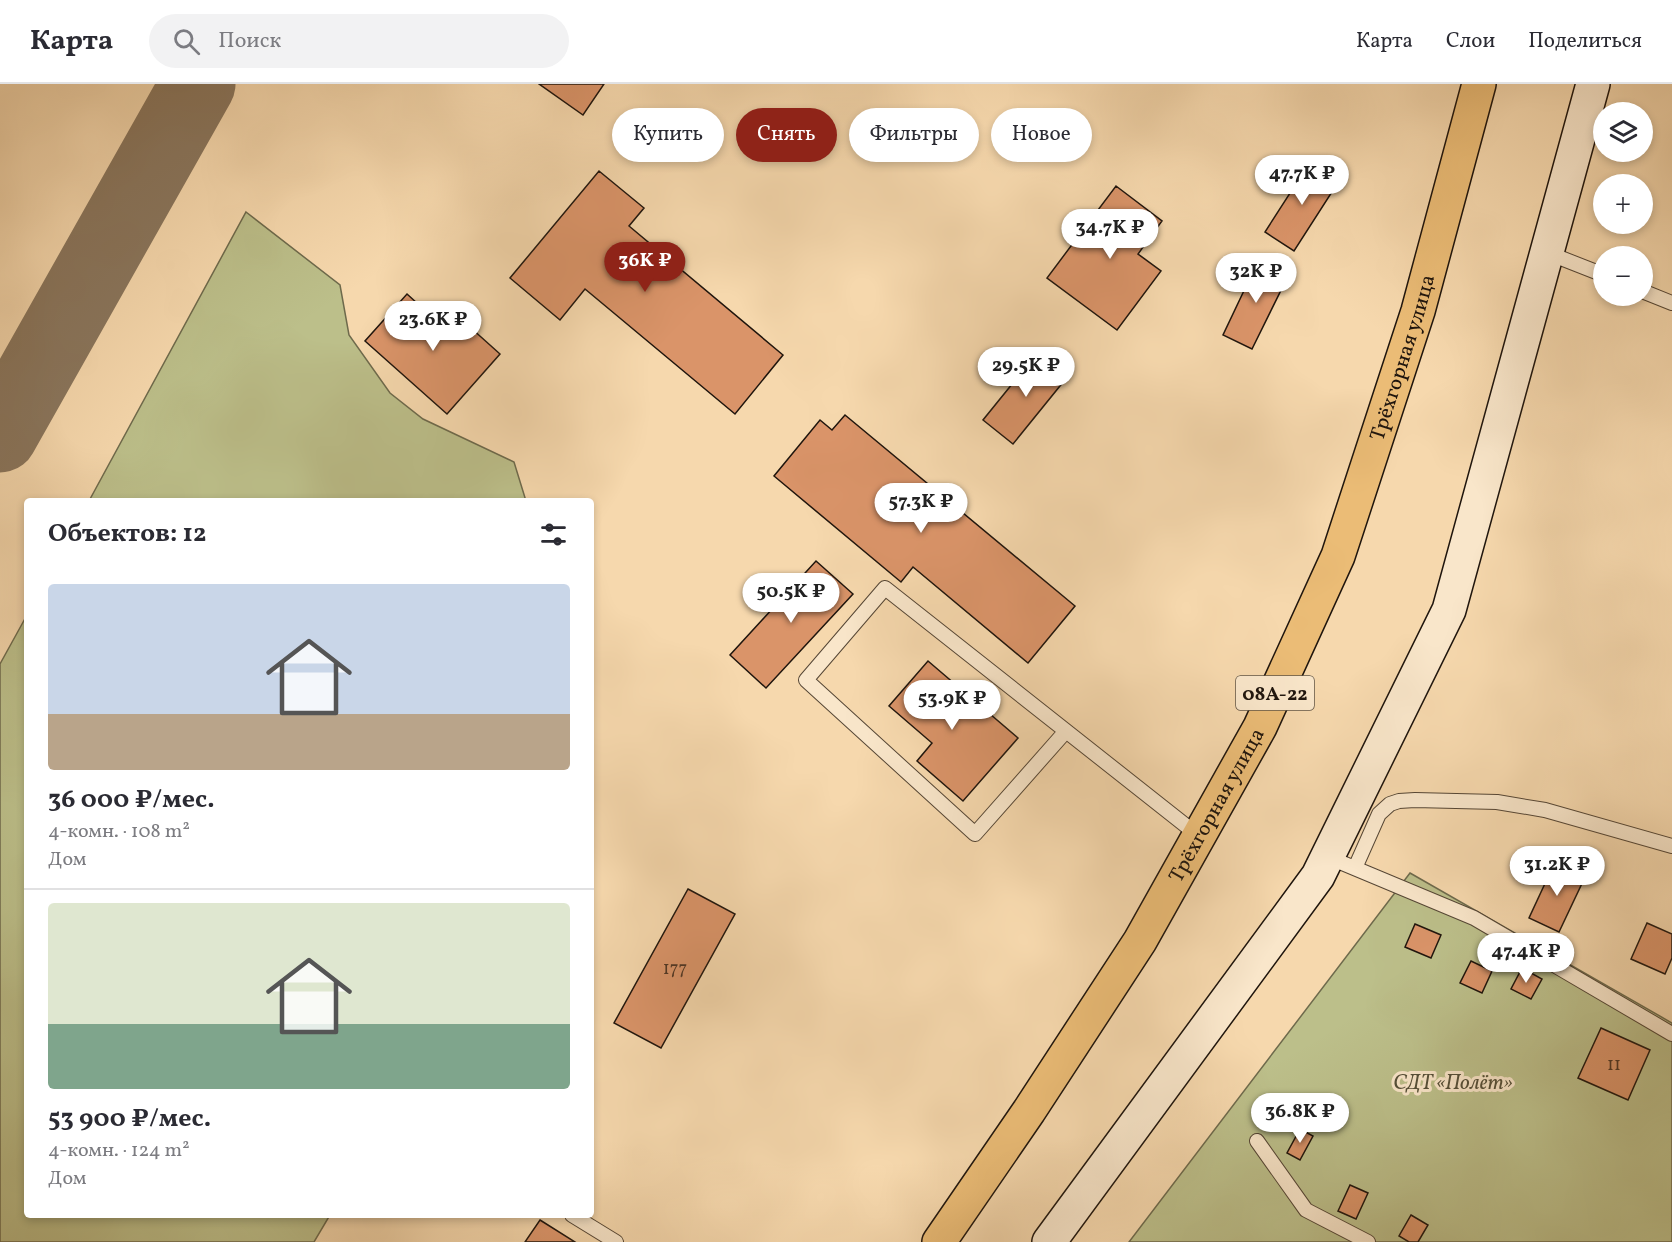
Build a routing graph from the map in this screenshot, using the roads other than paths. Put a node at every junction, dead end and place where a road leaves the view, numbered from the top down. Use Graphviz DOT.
graph roads {
  1 [pos="1479,84"];
  2 [pos="1593,84"];
  3 [pos="1548,253"];
  4 [pos="1593,271"];
  5 [pos="1653,295"];
  6 [pos="1672,303"];
  7 [pos="1066,731"];
  8 [pos="1199,836"];
  9 [pos="1672,846"];
  10 [pos="1341,862"];
  11 [pos="1672,1034"];
  12 [pos="1257,1142"];
  13 [pos="577,1218"];
  14 [pos="616,1242"];
  15 [pos="939,1242"];
  16 [pos="1049,1242"];
  17 [pos="1368,1242"];
  1 -- 8 [label="highway, Трёхгорная улица / 08А-22"];
  2 -- 3 [label="street"];
  3 -- 4 [label="lane"];
  3 -- 10 [label="street"];
  5 -- 6 [label="lane"];
  7 -- 7 [label="lane"];
  7 -- 8 [label="lane"];
  8 -- 15 [label="highway, Трёхгорная улица / 08А-22"];
  9 -- 10 [label="lane"];
  10 -- 11 [label="lane"];
  10 -- 16 [label="street"];
  12 -- 17 [label="lane"];
  13 -- 14 [label="lane"];
}
